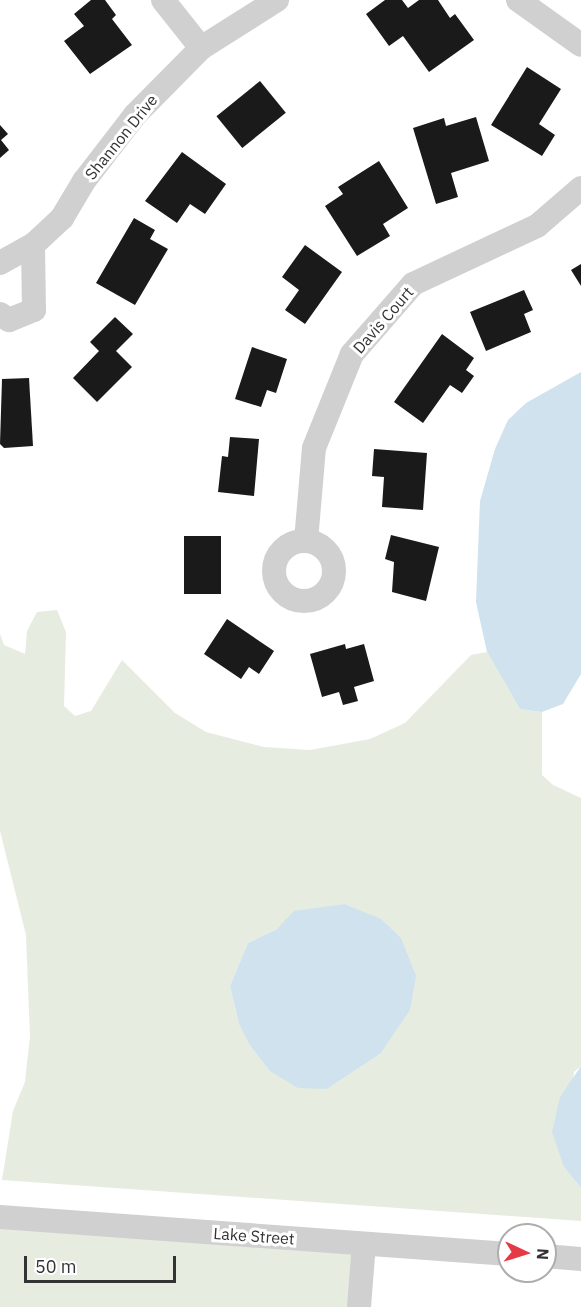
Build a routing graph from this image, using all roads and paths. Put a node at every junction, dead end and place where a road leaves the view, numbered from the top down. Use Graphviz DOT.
graph roads {
  1 [pos="164,0"];
  2 [pos="277,0"];
  3 [pos="518,0"];
  4 [pos="581,45"];
  5 [pos="201,48"];
  6 [pos="581,188"];
  7 [pos="33,245"];
  8 [pos="2,263"];
  9 [pos="0,314"];
  10 [pos="306,541"];
  11 [pos="0,1217"];
  12 [pos="364,1244"];
  13 [pos="497,1253"];
  14 [pos="557,1257"];
  15 [pos="581,1259"];
  16 [pos="359,1307"];
  1 -- 5 [label="street"];
  2 -- 5 [label="street, Shannon Drive"];
  3 -- 4 [label="street"];
  5 -- 7 [label="street, Shannon Drive"];
  6 -- 10 [label="street, Davis Court"];
  7 -- 8 [label="street, Shannon Drive"];
  7 -- 9 [label="street"];
  11 -- 12 [label="street, Lake Street"];
  12 -- 13 [label="street, Lake Street"];
  12 -- 16 [label="street"];
  14 -- 15 [label="street"];
}
